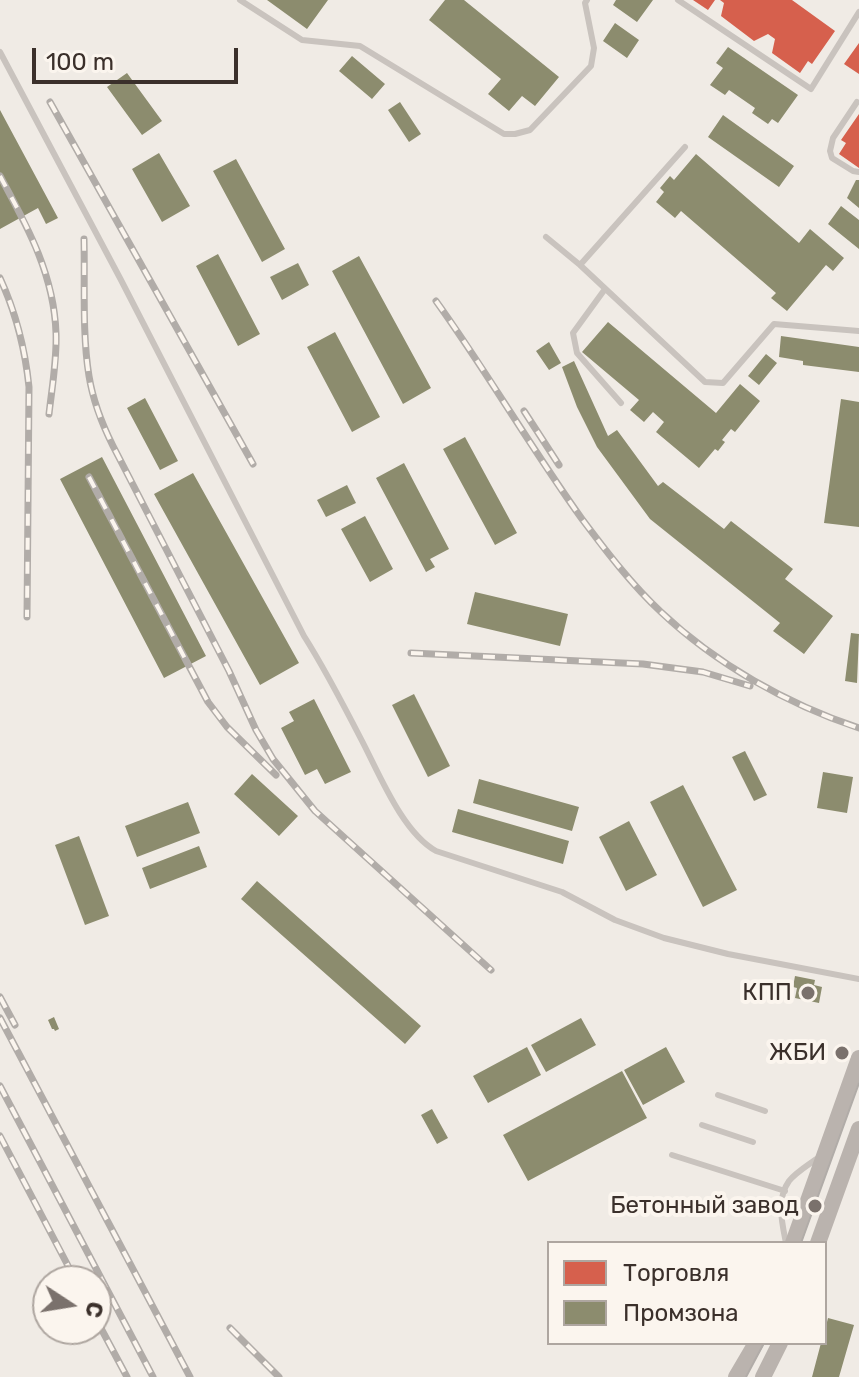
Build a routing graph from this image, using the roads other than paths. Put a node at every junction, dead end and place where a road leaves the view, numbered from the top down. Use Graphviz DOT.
graph roads {
  1 [pos="240,0"];
  2 [pos="678,0"];
  3 [pos="584,1"];
  4 [pos="859,12"];
  5 [pos="0,52"];
  6 [pos="857,102"];
  7 [pos="685,147"];
  8 [pos="859,172"];
  9 [pos="546,237"];
  10 [pos="580,265"];
  11 [pos="605,289"];
  12 [pos="859,331"];
  13 [pos="621,403"];
  14 [pos="859,979"];
  15 [pos="859,1058"];
  16 [pos="718,1095"];
  17 [pos="765,1111"];
  18 [pos="702,1125"];
  19 [pos="859,1129"];
  20 [pos="753,1142"];
  21 [pos="825,1152"];
  22 [pos="672,1155"];
  23 [pos="785,1191"];
  24 [pos="786,1241"];
  25 [pos="794,1241"];
  26 [pos="819,1241"];
  27 [pos="755,1345"];
  28 [pos="779,1345"];
  29 [pos="736,1377"];
  30 [pos="763,1377"];
  1 -- 3 [label="lane"];
  2 -- 4 [label="lane"];
  5 -- 14 [label="lane"];
  6 -- 8 [label="lane"];
  7 -- 10 [label="lane"];
  9 -- 10 [label="lane"];
  10 -- 11 [label="lane"];
  11 -- 12 [label="lane"];
  11 -- 13 [label="lane"];
  15 -- 21 [label="main road"];
  16 -- 17 [label="lane"];
  18 -- 20 [label="lane"];
  19 -- 26 [label="main road"];
  21 -- 23 [label="lane"];
  21 -- 25 [label="main road"];
  22 -- 23 [label="lane"];
  23 -- 24 [label="lane"];
  27 -- 29 [label="main road"];
  28 -- 30 [label="main road"];
}
